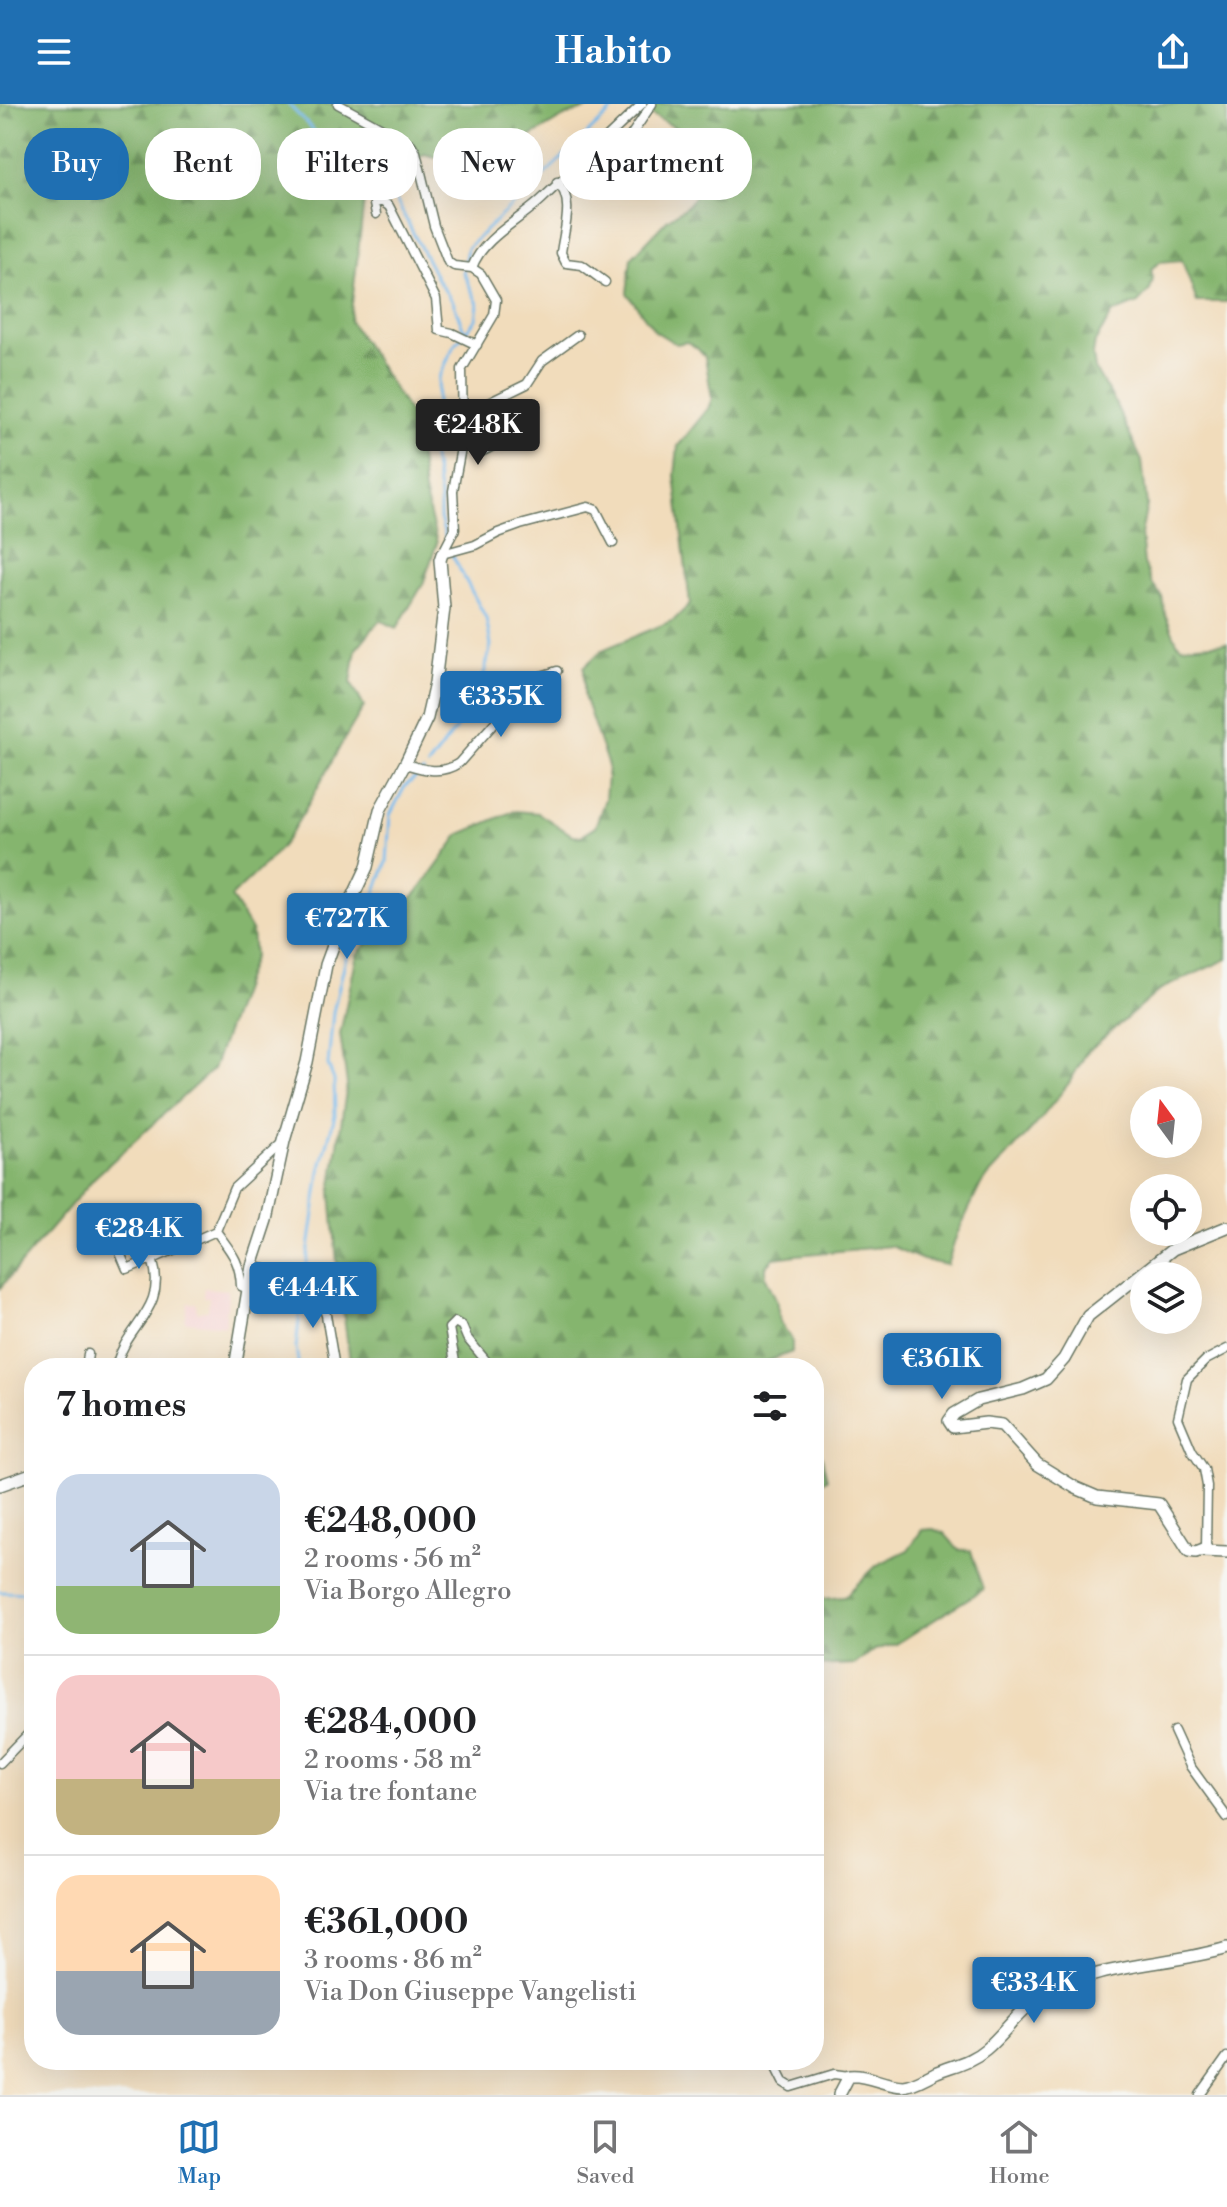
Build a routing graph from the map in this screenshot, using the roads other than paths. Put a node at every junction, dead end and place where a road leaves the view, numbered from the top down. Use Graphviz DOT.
graph roads {
  1 [pos="338,104"];
  2 [pos="642,104"];
  3 [pos="652,104"];
  4 [pos="636,128"];
  5 [pos="557,182"];
  6 [pos="376,214"];
  7 [pos="467,268"];
  8 [pos="605,282"];
  9 [pos="578,335"];
  10 [pos="474,344"];
  11 [pos="504,433"];
  12 [pos="466,436"];
  13 [pos="613,543"];
  14 [pos="442,554"];
  15 [pos="557,671"];
  16 [pos="405,764"];
  17 [pos="284,1141"];
  18 [pos="1227,1227"];
  19 [pos="216,1231"];
  20 [pos="117,1246"];
  21 [pos="153,1262"];
  22 [pos="252,1266"];
  23 [pos="248,1289"];
  24 [pos="1227,1349"];
  25 [pos="88,1354"];
  26 [pos="87,1358"];
  27 [pos="118,1358"];
  28 [pos="237,1358"];
  29 [pos="333,1358"];
  30 [pos="454,1358"];
  31 [pos="484,1358"];
  32 [pos="24,1477"];
  33 [pos="0,1485"];
  34 [pos="1204,1550"];
  35 [pos="1227,1552"];
  36 [pos="1174,1731"];
  37 [pos="24,1738"];
  38 [pos="0,1763"];
  39 [pos="1227,1817"];
  40 [pos="1227,1948"];
  41 [pos="1227,2057"];
  42 [pos="777,2070"];
  43 [pos="849,2076"];
  44 [pos="839,2095"];
  45 [pos="1200,2095"];
  1 -- 7 [label="street"];
  2 -- 5 [label="street"];
  3 -- 4 [label="street"];
  5 -- 7 [label="street"];
  5 -- 8 [label="street"];
  6 -- 10 [label="street"];
  7 -- 10 [label="street"];
  9 -- 12 [label="street"];
  10 -- 12 [label="street"];
  11 -- 12 [label="street"];
  12 -- 14 [label="street"];
  13 -- 14 [label="street"];
  14 -- 16 [label="street"];
  15 -- 16 [label="street"];
  16 -- 17 [label="street"];
  17 -- 19 [label="street"];
  17 -- 22 [label="street"];
  18 -- 34 [label="street"];
  19 -- 21 [label="street"];
  19 -- 23 [label="street"];
  20 -- 21 [label="street"];
  21 -- 27 [label="street"];
  22 -- 23 [label="street"];
  22 -- 29 [label="street"];
  23 -- 28 [label="street"];
  24 -- 34 [label="street"];
  25 -- 26 [label="street"];
  30 -- 31 [label="street"];
  32 -- 33 [label="street"];
  34 -- 35 [label="street"];
  36 -- 39 [label="street"];
  37 -- 38 [label="street"];
  40 -- 43 [label="street"];
  41 -- 45 [label="street"];
  42 -- 43 [label="street"];
  43 -- 44 [label="street"];
}
